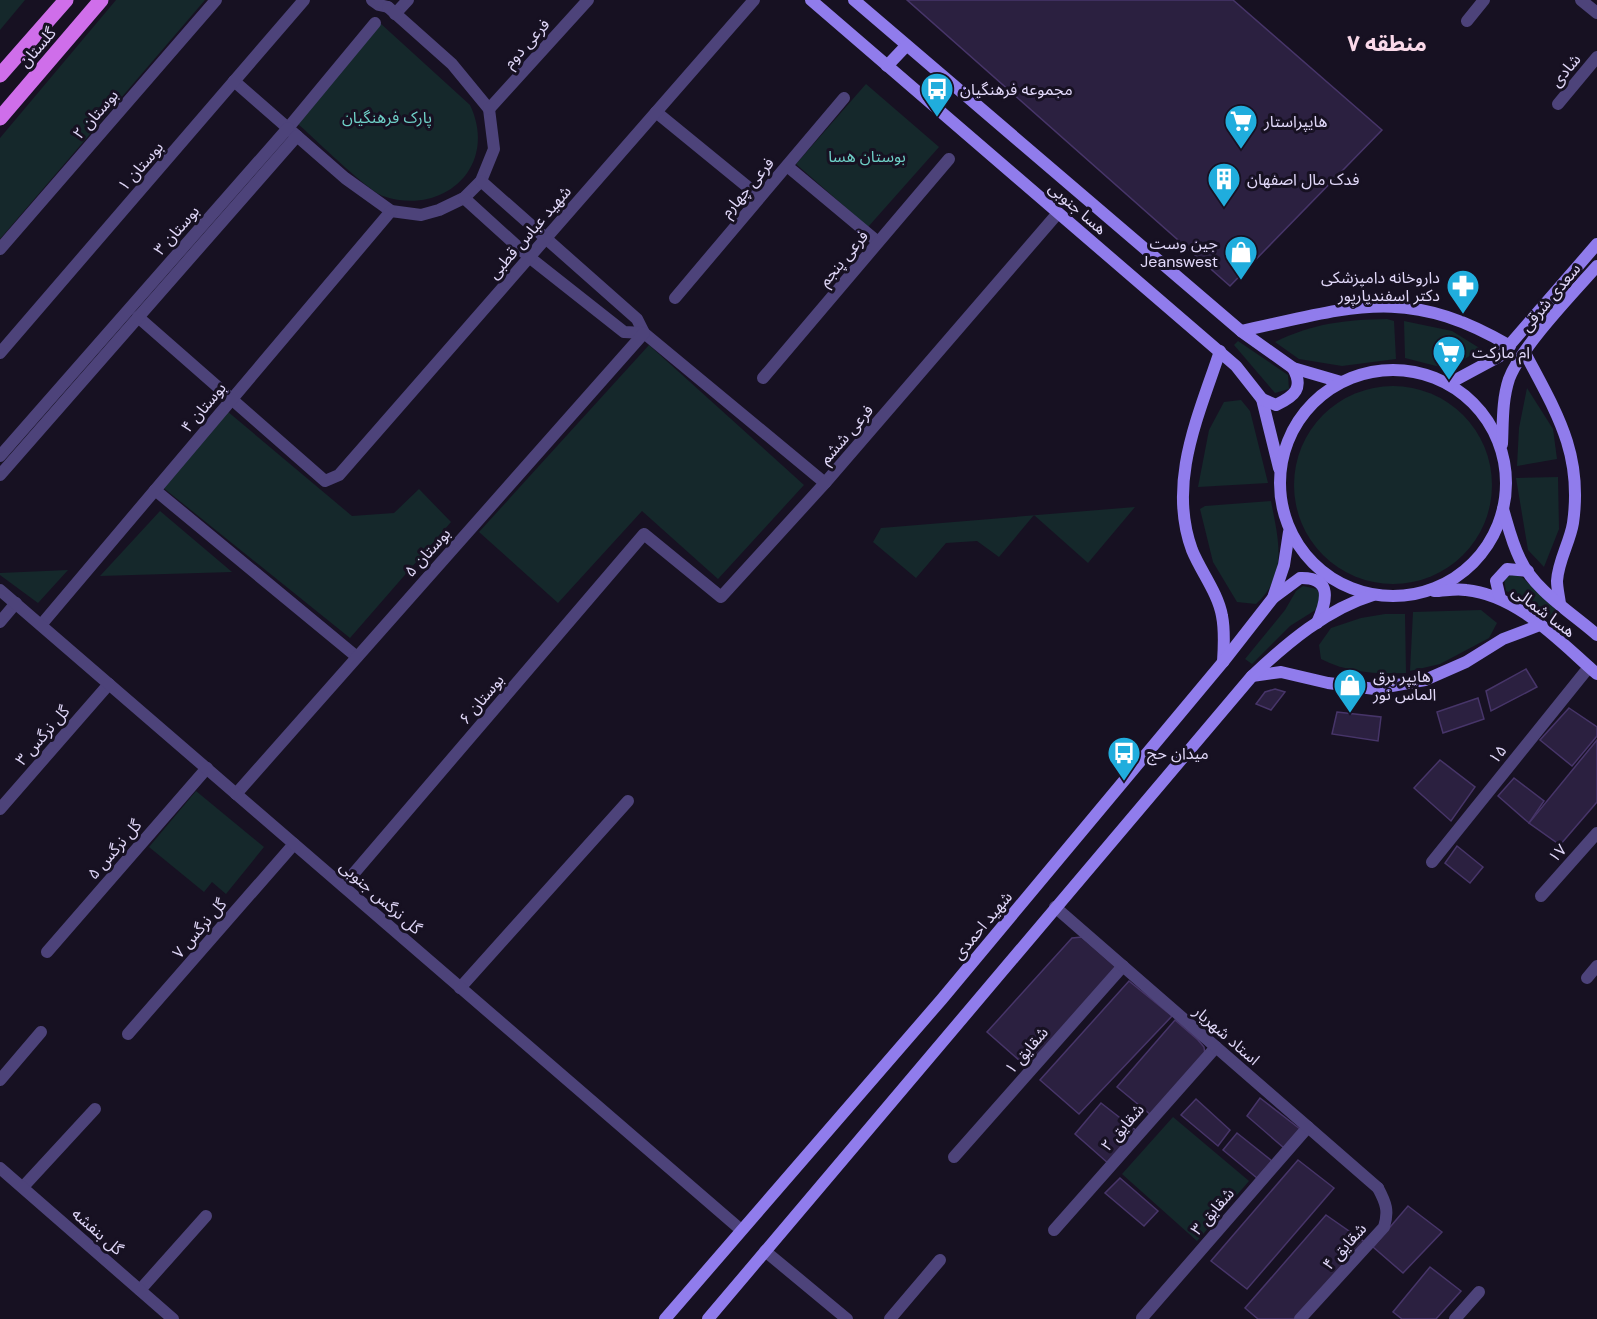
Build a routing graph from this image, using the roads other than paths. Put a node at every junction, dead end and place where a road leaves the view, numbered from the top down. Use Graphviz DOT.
graph roads {
  1 [pos="66,0"];
  2 [pos="101,0"];
  3 [pos="216,0"];
  4 [pos="304,0"];
  5 [pos="372,0"];
  6 [pos="408,0"];
  7 [pos="588,0"];
  8 [pos="754,0"];
  9 [pos="811,0"];
  10 [pos="854,0"];
  11 [pos="1484,0"];
  12 [pos="1581,0"];
  13 [pos="390,7"];
  14 [pos="1597,13"];
  15 [pos="1467,21"];
  16 [pos="375,23"];
  17 [pos="906,46"];
  18 [pos="1597,57"];
  19 [pos="887,66"];
  20 [pos="0,75"];
  21 [pos="234,81"];
  22 [pos="844,98"];
  23 [pos="1558,104"];
  24 [pos="489,109"];
  25 [pos="656,112"];
  26 [pos="0,118"];
  27 [pos="292,132"];
  28 [pos="949,159"];
  29 [pos="787,166"];
  30 [pos="481,181"];
  31 [pos="760,197"];
  32 [pos="464,198"];
  33 [pos="392,211"];
  34 [pos="1058,213"];
  35 [pos="545,239"];
  36 [pos="878,242"];
  37 [pos="1597,244"];
  38 [pos="0,249"];
  39 [pos="529,257"];
  40 [pos="1597,266"];
  41 [pos="675,298"];
  42 [pos="1545,306"];
  43 [pos="1555,315"];
  44 [pos="138,317"];
  45 [pos="1241,331"];
  46 [pos="644,333"];
  47 [pos="1510,346"];
  48 [pos="1220,351"];
  49 [pos="0,353"];
  50 [pos="1525,353"];
  51 [pos="1293,368"];
  52 [pos="763,378"];
  53 [pos="1341,382"];
  54 [pos="1448,384"];
  55 [pos="231,399"];
  56 [pos="1262,399"];
  57 [pos="1502,451"];
  58 [pos="0,456"];
  59 [pos="1279,471"];
  60 [pos="0,475"];
  61 [pos="825,483"];
  62 [pos="155,490"];
  63 [pos="1503,509"];
  64 [pos="1289,532"];
  65 [pos="644,534"];
  66 [pos="1528,571"];
  67 [pos="0,590"];
  68 [pos="1427,591"];
  69 [pos="1373,595"];
  70 [pos="1273,598"];
  71 [pos="1500,598"];
  72 [pos="16,603"];
  73 [pos="1560,604"];
  74 [pos="0,622"];
  75 [pos="1317,624"];
  76 [pos="41,625"];
  77 [pos="1540,625"];
  78 [pos="1597,635"];
  79 [pos="357,657"];
  80 [pos="1223,662"];
  81 [pos="1593,671"];
  82 [pos="1252,676"];
  83 [pos="109,684"];
  84 [pos="207,768"];
  85 [pos="236,794"];
  86 [pos="628,801"];
  87 [pos="0,809"];
  88 [pos="1597,833"];
  89 [pos="294,844"];
  90 [pos="1432,862"];
  91 [pos="343,886"];
  92 [pos="1541,896"];
  93 [pos="1055,907"];
  94 [pos="47,952"];
  95 [pos="1123,966"];
  96 [pos="1597,966"];
  97 [pos="1587,978"];
  98 [pos="460,987"];
  99 [pos="41,1032"];
  100 [pos="128,1034"];
  101 [pos="1216,1047"];
  102 [pos="0,1080"];
  103 [pos="95,1109"];
  104 [pos="1308,1127"];
  105 [pos="954,1157"];
  106 [pos="0,1168"];
  107 [pos="22,1188"];
  108 [pos="1378,1188"];
  109 [pos="206,1216"];
  110 [pos="740,1229"];
  111 [pos="1054,1230"];
  112 [pos="765,1251"];
  113 [pos="940,1260"];
  114 [pos="140,1290"];
  115 [pos="1479,1292"];
  116 [pos="1142,1317"];
  117 [pos="173,1319"];
  118 [pos="665,1319"];
  119 [pos="708,1319"];
  120 [pos="847,1319"];
  121 [pos="890,1319"];
  122 [pos="1300,1319"];
  123 [pos="1455,1319"];
  1 -- 20 [label="main road, گلستان"];
  2 -- 26 [label="main road, گلستان"];
  3 -- 38 [label="street, بوستان ۲"];
  4 -- 21 [label="street, بوستان ۱"];
  5 -- 13 [label="street"];
  6 -- 13 [label="street"];
  7 -- 24 [label="street, فرعی دوم"];
  8 -- 25 [label="street, شهید عباس قطبی"];
  9 -- 19 [label="main road, هسا جنوبی"];
  10 -- 17 [label="main road, هسا جنوبی"];
  11 -- 15 [label="street"];
  12 -- 14 [label="street"];
  13 -- 24 [label="street"];
  16 -- 27 [label="street, بوستان ۳"];
  17 -- 19 [label="main road"];
  17 -- 45 [label="main road, هسا جنوبی"];
  18 -- 23 [label="street, شادی"];
  19 -- 34 [label="main road, هسا جنوبی"];
  21 -- 27 [label="street"];
  21 -- 49 [label="street, بوستان ۱"];
  22 -- 29 [label="street, فرعی چهارم"];
  24 -- 30 [label="street"];
  25 -- 31 [label="street"];
  25 -- 35 [label="street, شهید عباس قطبی"];
  27 -- 33 [label="street"];
  27 -- 44 [label="street, بوستان ۳"];
  27 -- 58 [label="street, بوستان ۳"];
  28 -- 36 [label="street, فرعی پنجم"];
  29 -- 31 [label="street, فرعی چهارم"];
  29 -- 36 [label="street"];
  30 -- 32 [label="street"];
  30 -- 35 [label="street"];
  31 -- 41 [label="street, فرعی چهارم"];
  32 -- 33 [label="street"];
  32 -- 39 [label="street"];
  33 -- 55 [label="street, بوستان ۴"];
  34 -- 48 [label="main road, هسا جنوبی"];
  34 -- 61 [label="street, فرعی ششم"];
  35 -- 39 [label="street, شهید عباس قطبی"];
  35 -- 46 [label="street"];
  36 -- 52 [label="street, فرعی پنجم"];
  37 -- 42 [label="main road, سعدی شرقی"];
  39 -- 46 [label="street"];
  39 -- 55 [label="street, شهید عباس قطبی"];
  40 -- 43 [label="main road, سعدی شرقی"];
  42 -- 43 [label="main road"];
  42 -- 47 [label="main road, سعدی شرقی"];
  43 -- 50 [label="main road, سعدی شرقی"];
  44 -- 55 [label="street"];
  44 -- 60 [label="street, بوستان ۳"];
  45 -- 47 [label="main road"];
  45 -- 51 [label="main road, هسا جنوبی"];
  46 -- 61 [label="street"];
  46 -- 79 [label="street, بوستان ۵"];
  47 -- 54 [label="main road, سعدی شرقی"];
  48 -- 56 [label="main road, هسا جنوبی"];
  48 -- 80 [label="main road"];
  50 -- 57 [label="main road, سعدی شرقی"];
  50 -- 73 [label="main road"];
  51 -- 53 [label="main road, هسا جنوبی"];
  51 -- 56 [label="main road"];
  53 -- 54 [label="main road"];
  53 -- 59 [label="main road"];
  54 -- 57 [label="main road"];
  55 -- 62 [label="street, بوستان ۴"];
  56 -- 59 [label="main road, هسا جنوبی"];
  57 -- 63 [label="main road"];
  59 -- 64 [label="main road"];
  61 -- 65 [label="street, فرعی ششم"];
  62 -- 76 [label="street, بوستان ۴"];
  62 -- 79 [label="street"];
  63 -- 66 [label="main road, هسا شمالی"];
  63 -- 68 [label="main road"];
  64 -- 69 [label="main road"];
  64 -- 70 [label="main road, شهید احمدی"];
  65 -- 91 [label="street, بوستان ۶"];
  66 -- 71 [label="main road"];
  66 -- 73 [label="main road, هسا شمالی"];
  67 -- 72 [label="street, گل نرگس جنوبی"];
  68 -- 69 [label="main road"];
  68 -- 71 [label="main road, هسا شمالی"];
  69 -- 75 [label="main road"];
  70 -- 75 [label="main road"];
  70 -- 80 [label="main road, شهید احمدی"];
  71 -- 77 [label="main road, هسا شمالی"];
  72 -- 74 [label="street"];
  72 -- 76 [label="street, گل نرگس جنوبی"];
  73 -- 78 [label="main road, هسا شمالی"];
  75 -- 82 [label="main road"];
  76 -- 83 [label="street, گل نرگس جنوبی"];
  77 -- 81 [label="main road, هسا شمالی"];
  77 -- 82 [label="main road"];
  79 -- 85 [label="street, بوستان ۵"];
  80 -- 110 [label="main road, شهید احمدی"];
  81 -- 90 [label="street, ۱۵"];
  82 -- 93 [label="main road"];
  83 -- 84 [label="street, گل نرگس جنوبی"];
  83 -- 87 [label="street, گل نرگس ۳"];
  84 -- 85 [label="street, گل نرگس جنوبی"];
  84 -- 94 [label="street, گل نرگس ۵"];
  85 -- 89 [label="street, گل نرگس جنوبی"];
  86 -- 98 [label="street"];
  88 -- 92 [label="street, ۱۷"];
  89 -- 91 [label="street, گل نرگس جنوبی"];
  89 -- 100 [label="street, گل نرگس ۷"];
  91 -- 98 [label="street, گل نرگس جنوبی"];
  93 -- 95 [label="street, استاد شهریار"];
  93 -- 112 [label="main road"];
  95 -- 101 [label="street, استاد شهریار"];
  95 -- 105 [label="street, شقایق ۱"];
  96 -- 97 [label="street"];
  98 -- 110 [label="street, گل نرگس جنوبی"];
  99 -- 102 [label="street"];
  101 -- 104 [label="street, استاد شهریار"];
  101 -- 111 [label="street, شقایق ۲"];
  103 -- 107 [label="street"];
  104 -- 108 [label="street, استاد شهریار"];
  104 -- 116 [label="street, شقایق ۳"];
  106 -- 107 [label="street, گل بنفشه"];
  107 -- 114 [label="street, گل بنفشه"];
  108 -- 122 [label="street, شقایق ۴"];
  109 -- 114 [label="street"];
  110 -- 118 [label="main road, شهید احمدی"];
  112 -- 119 [label="main road"];
  112 -- 120 [label="street"];
  113 -- 121 [label="street"];
  114 -- 117 [label="street, گل بنفشه"];
  115 -- 123 [label="street"];
}
